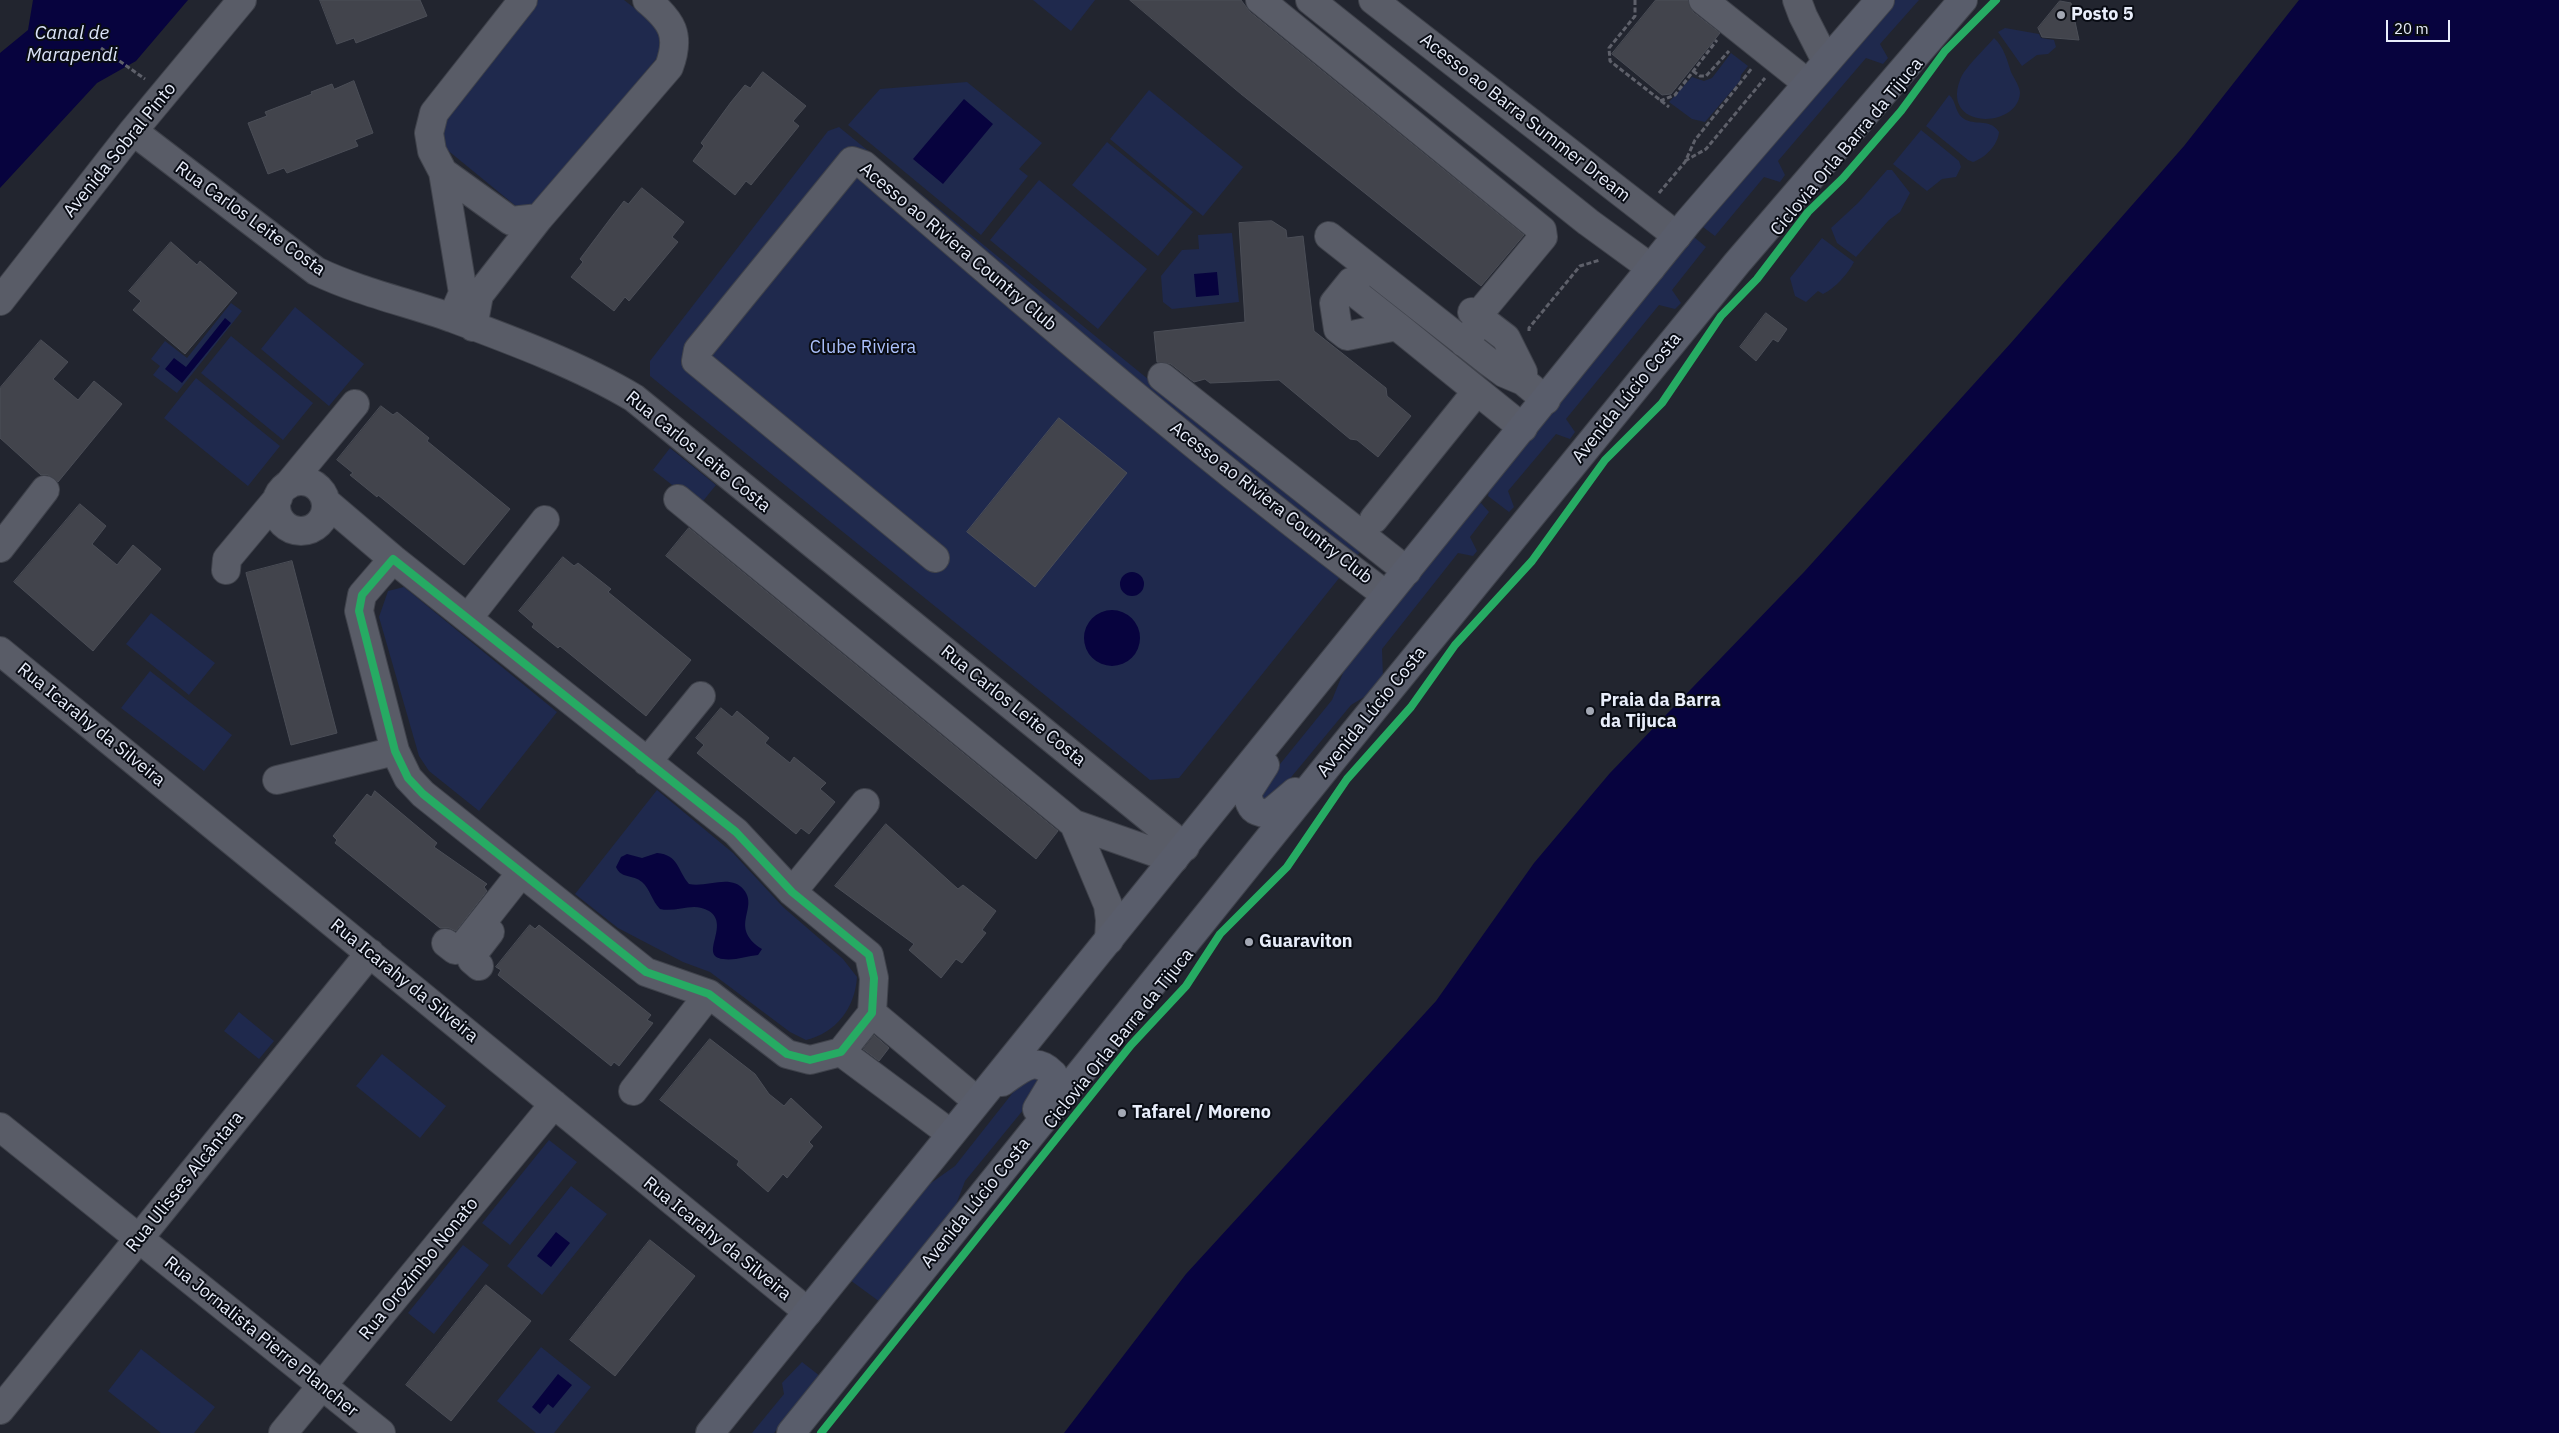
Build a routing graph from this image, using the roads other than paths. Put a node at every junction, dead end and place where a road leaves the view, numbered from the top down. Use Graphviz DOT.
graph roads {
  1 [pos="242,0"];
  2 [pos="523,0"];
  3 [pos="647,0"];
  4 [pos="1260,0"];
  5 [pos="1310,0"];
  6 [pos="1373,0"];
  7 [pos="1703,0"];
  8 [pos="1797,0"];
  9 [pos="1880,0"];
  10 [pos="1963,0"];
  11 [pos="1826,61"];
  12 [pos="1807,83"];
  13 [pos="133,131"];
  14 [pos="443,172"];
  15 [pos="539,218"];
  16 [pos="1329,236"];
  17 [pos="1677,236"];
  18 [pos="1651,268"];
  19 [pos="0,301"];
  20 [pos="1476,317"];
  21 [pos="463,322"];
  22 [pos="1397,326"];
  23 [pos="1464,342"];
  24 [pos="1162,377"];
  25 [pos="1523,381"];
  26 [pos="1477,391"];
  27 [pos="1546,400"];
  28 [pos="355,404"];
  29 [pos="1523,428"];
  30 [pos="45,490"];
  31 [pos="283,491"];
  32 [pos="678,499"];
  33 [pos="326,502"];
  34 [pos="1374,519"];
  35 [pos="545,520"];
  36 [pos="0,548"];
  37 [pos="936,558"];
  38 [pos="393,560"];
  39 [pos="226,570"];
  40 [pos="1406,571"];
  41 [pos="1386,595"];
  42 [pos="468,618"];
  43 [pos="0,651"];
  44 [pos="696,692"];
  45 [pos="1305,697"];
  46 [pos="1341,749"];
  47 [pos="395,751"];
  48 [pos="643,758"];
  49 [pos="277,780"];
  50 [pos="865,803"];
  51 [pos="1074,824"];
  52 [pos="1180,853"];
  53 [pos="525,876"];
  54 [pos="792,892"];
  55 [pos="1109,940"];
  56 [pos="446,944"];
  57 [pos="370,953"];
  58 [pos="479,966"];
  59 [pos="709,994"];
  60 [pos="872,1013"];
  61 [pos="841,1052"];
  62 [pos="926,1060"];
  63 [pos="633,1091"];
  64 [pos="900,1095"];
  65 [pos="980,1098"];
  66 [pos="554,1104"];
  67 [pos="0,1127"];
  68 [pos="951,1134"];
  69 [pos="986,1191"];
  70 [pos="139,1240"];
  71 [pos="808,1312"];
  72 [pos="322,1386"];
  73 [pos="0,1410"];
  74 [pos="283,1433"];
  75 [pos="381,1433"];
  76 [pos="710,1433"];
  77 [pos="791,1433"];
  1 -- 13 [label="street, Avenida Sobral Pinto"];
  2 -- 14 [label="street"];
  3 -- 15 [label="street"];
  4 -- 20 [label="street"];
  5 -- 18 [label="street"];
  6 -- 17 [label="street, Acesso ao Barra Summer Dream"];
  7 -- 12 [label="street"];
  8 -- 11 [label="street"];
  9 -- 11 [label="main road"];
  10 -- 46 [label="main road, Avenida Lúcio Costa"];
  11 -- 12 [label="main road"];
  12 -- 17 [label="main road"];
  13 -- 19 [label="street, Avenida Sobral Pinto"];
  13 -- 21 [label="street, Rua Carlos Leite Costa"];
  14 -- 15 [label="street"];
  14 -- 21 [label="street"];
  15 -- 21 [label="street"];
  16 -- 23 [label="street"];
  17 -- 18 [label="main road"];
  18 -- 27 [label="main road"];
  20 -- 23 [label="street"];
  20 -- 25 [label="street"];
  21 -- 52 [label="street, Rua Carlos Leite Costa"];
  22 -- 26 [label="street"];
  23 -- 25 [label="street"];
  24 -- 40 [label="street"];
  25 -- 27 [label="street"];
  26 -- 29 [label="street"];
  26 -- 34 [label="street"];
  27 -- 29 [label="main road"];
  28 -- 31 [label="street"];
  29 -- 40 [label="main road"];
  30 -- 36 [label="street"];
  31 -- 33 [label="street"];
  31 -- 33 [label="street"];
  31 -- 39 [label="street"];
  32 -- 51 [label="street"];
  33 -- 38 [label="street"];
  35 -- 42 [label="street"];
  37 -- 41 [label="street, Acesso ao Riviera Country Club"];
  38 -- 42 [label="street"];
  38 -- 47 [label="street"];
  40 -- 41 [label="main road"];
  41 -- 45 [label="main road"];
  42 -- 48 [label="street"];
  43 -- 57 [label="street, Rua Icarahy da Silveira"];
  44 -- 48 [label="street"];
  45 -- 46 [label="main road"];
  45 -- 52 [label="main road"];
  46 -- 69 [label="main road, Avenida Lúcio Costa"];
  47 -- 49 [label="street"];
  47 -- 53 [label="street"];
  48 -- 54 [label="street"];
  50 -- 54 [label="street"];
  51 -- 52 [label="street"];
  51 -- 55 [label="street"];
  52 -- 55 [label="main road"];
  53 -- 56 [label="street"];
  53 -- 58 [label="street"];
  53 -- 59 [label="street"];
  54 -- 60 [label="street"];
  55 -- 65 [label="main road"];
  57 -- 66 [label="street, Rua Icarahy da Silveira"];
  57 -- 70 [label="street, Rua Ulisses Alcântara"];
  59 -- 61 [label="street"];
  59 -- 63 [label="street"];
  60 -- 61 [label="street"];
  60 -- 62 [label="street"];
  61 -- 64 [label="street"];
  62 -- 64 [label="street"];
  62 -- 65 [label="street"];
  64 -- 68 [label="street"];
  65 -- 68 [label="main road"];
  65 -- 69 [label="main road"];
  66 -- 71 [label="street, Rua Icarahy da Silveira"];
  66 -- 72 [label="street, Rua Orozimbo Nonato"];
  67 -- 70 [label="street, Rua Jornalista Pierre Plancher"];
  68 -- 71 [label="main road"];
  69 -- 77 [label="main road, Avenida Lúcio Costa"];
  70 -- 72 [label="street, Rua Jornalista Pierre Plancher"];
  70 -- 73 [label="street, Rua Ulisses Alcântara"];
  71 -- 76 [label="main road"];
  72 -- 74 [label="street, Rua Orozimbo Nonato"];
  72 -- 75 [label="street, Rua Jornalista Pierre Plancher"];
}
